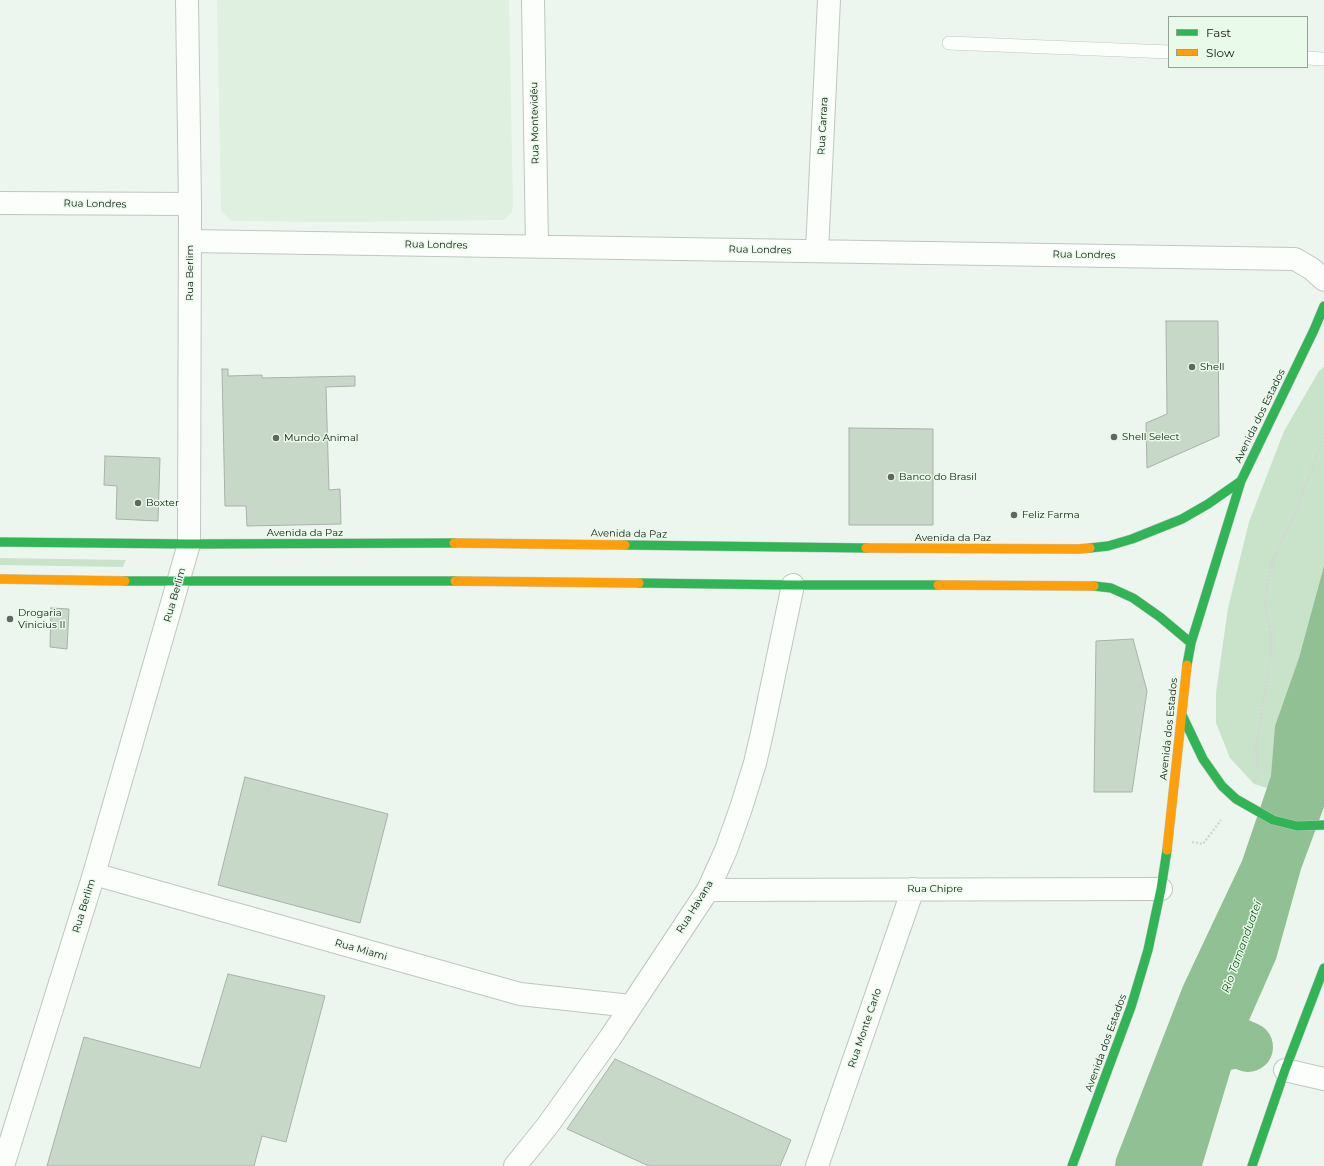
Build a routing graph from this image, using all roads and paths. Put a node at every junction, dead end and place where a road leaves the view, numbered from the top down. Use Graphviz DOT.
graph roads {
  1 [pos="187,0"];
  2 [pos="533,0"];
  3 [pos="829,0"];
  4 [pos="949,43"];
  5 [pos="1168,52"];
  6 [pos="1308,58"];
  7 [pos="1324,59"];
  8 [pos="0,203"];
  9 [pos="190,204"];
  10 [pos="190,241"];
  11 [pos="538,247"];
  12 [pos="817,251"];
  13 [pos="1324,280"];
  14 [pos="1324,306"];
  15 [pos="1324,436"];
  16 [pos="1241,481"];
  17 [pos="0,542"];
  18 [pos="189,544"];
  19 [pos="0,579"];
  20 [pos="178,582"];
  21 [pos="793,585"];
  22 [pos="1191,643"];
  23 [pos="1182,715"];
  24 [pos="1236,799"];
  25 [pos="1322,825"];
  26 [pos="1168,839"];
  27 [pos="94,874"];
  28 [pos="1161,889"];
  29 [pos="708,890"];
  30 [pos="913,890"];
  31 [pos="1324,968"];
  32 [pos="631,1006"];
  33 [pos="1285,1070"];
  34 [pos="1323,1079"];
  35 [pos="2,1166"];
  36 [pos="515,1166"];
  37 [pos="817,1166"];
  38 [pos="1072,1166"];
  39 [pos="1252,1166"];
  1 -- 9 [label="street, Rua Berlim"];
  2 -- 11 [label="street, Rua Montevidéu"];
  3 -- 12 [label="street, Rua Carrara"];
  4 -- 5 [label="lane"];
  6 -- 7 [label="lane"];
  8 -- 9 [label="street, Rua Londres"];
  9 -- 10 [label="street, Rua Berlim"];
  10 -- 11 [label="street, Rua Londres"];
  10 -- 18 [label="street, Rua Berlim"];
  11 -- 12 [label="street, Rua Londres"];
  12 -- 13 [label="street, Rua Londres"];
  14 -- 16 [label="main road, Avenida dos Estados"];
  15 -- 24 [label="path"];
  16 -- 18 [label="main road, Avenida da Paz"];
  16 -- 22 [label="main road, Avenida dos Estados"];
  17 -- 18 [label="main road, Avenida da Paz"];
  18 -- 20 [label="street, Rua Berlim"];
  19 -- 20 [label="main road"];
  20 -- 21 [label="main road"];
  20 -- 27 [label="street, Rua Berlim"];
  21 -- 22 [label="main road"];
  21 -- 29 [label="street, Rua Havana"];
  22 -- 23 [label="main road, Avenida dos Estados"];
  23 -- 24 [label="main road"];
  23 -- 26 [label="main road, Avenida dos Estados"];
  24 -- 25 [label="main road"];
  24 -- 26 [label="path"];
  26 -- 28 [label="main road, Avenida dos Estados"];
  27 -- 32 [label="street, Rua Miami"];
  27 -- 35 [label="street, Rua Berlim"];
  28 -- 30 [label="street, Rua Chipre"];
  28 -- 38 [label="main road, Avenida dos Estados"];
  29 -- 30 [label="street, Rua Chipre"];
  29 -- 32 [label="street, Rua Havana"];
  30 -- 37 [label="street, Rua Monte Carlo"];
  31 -- 33 [label="main road"];
  32 -- 36 [label="street, Rua Havana"];
  33 -- 34 [label="street"];
  33 -- 39 [label="main road"];
}
